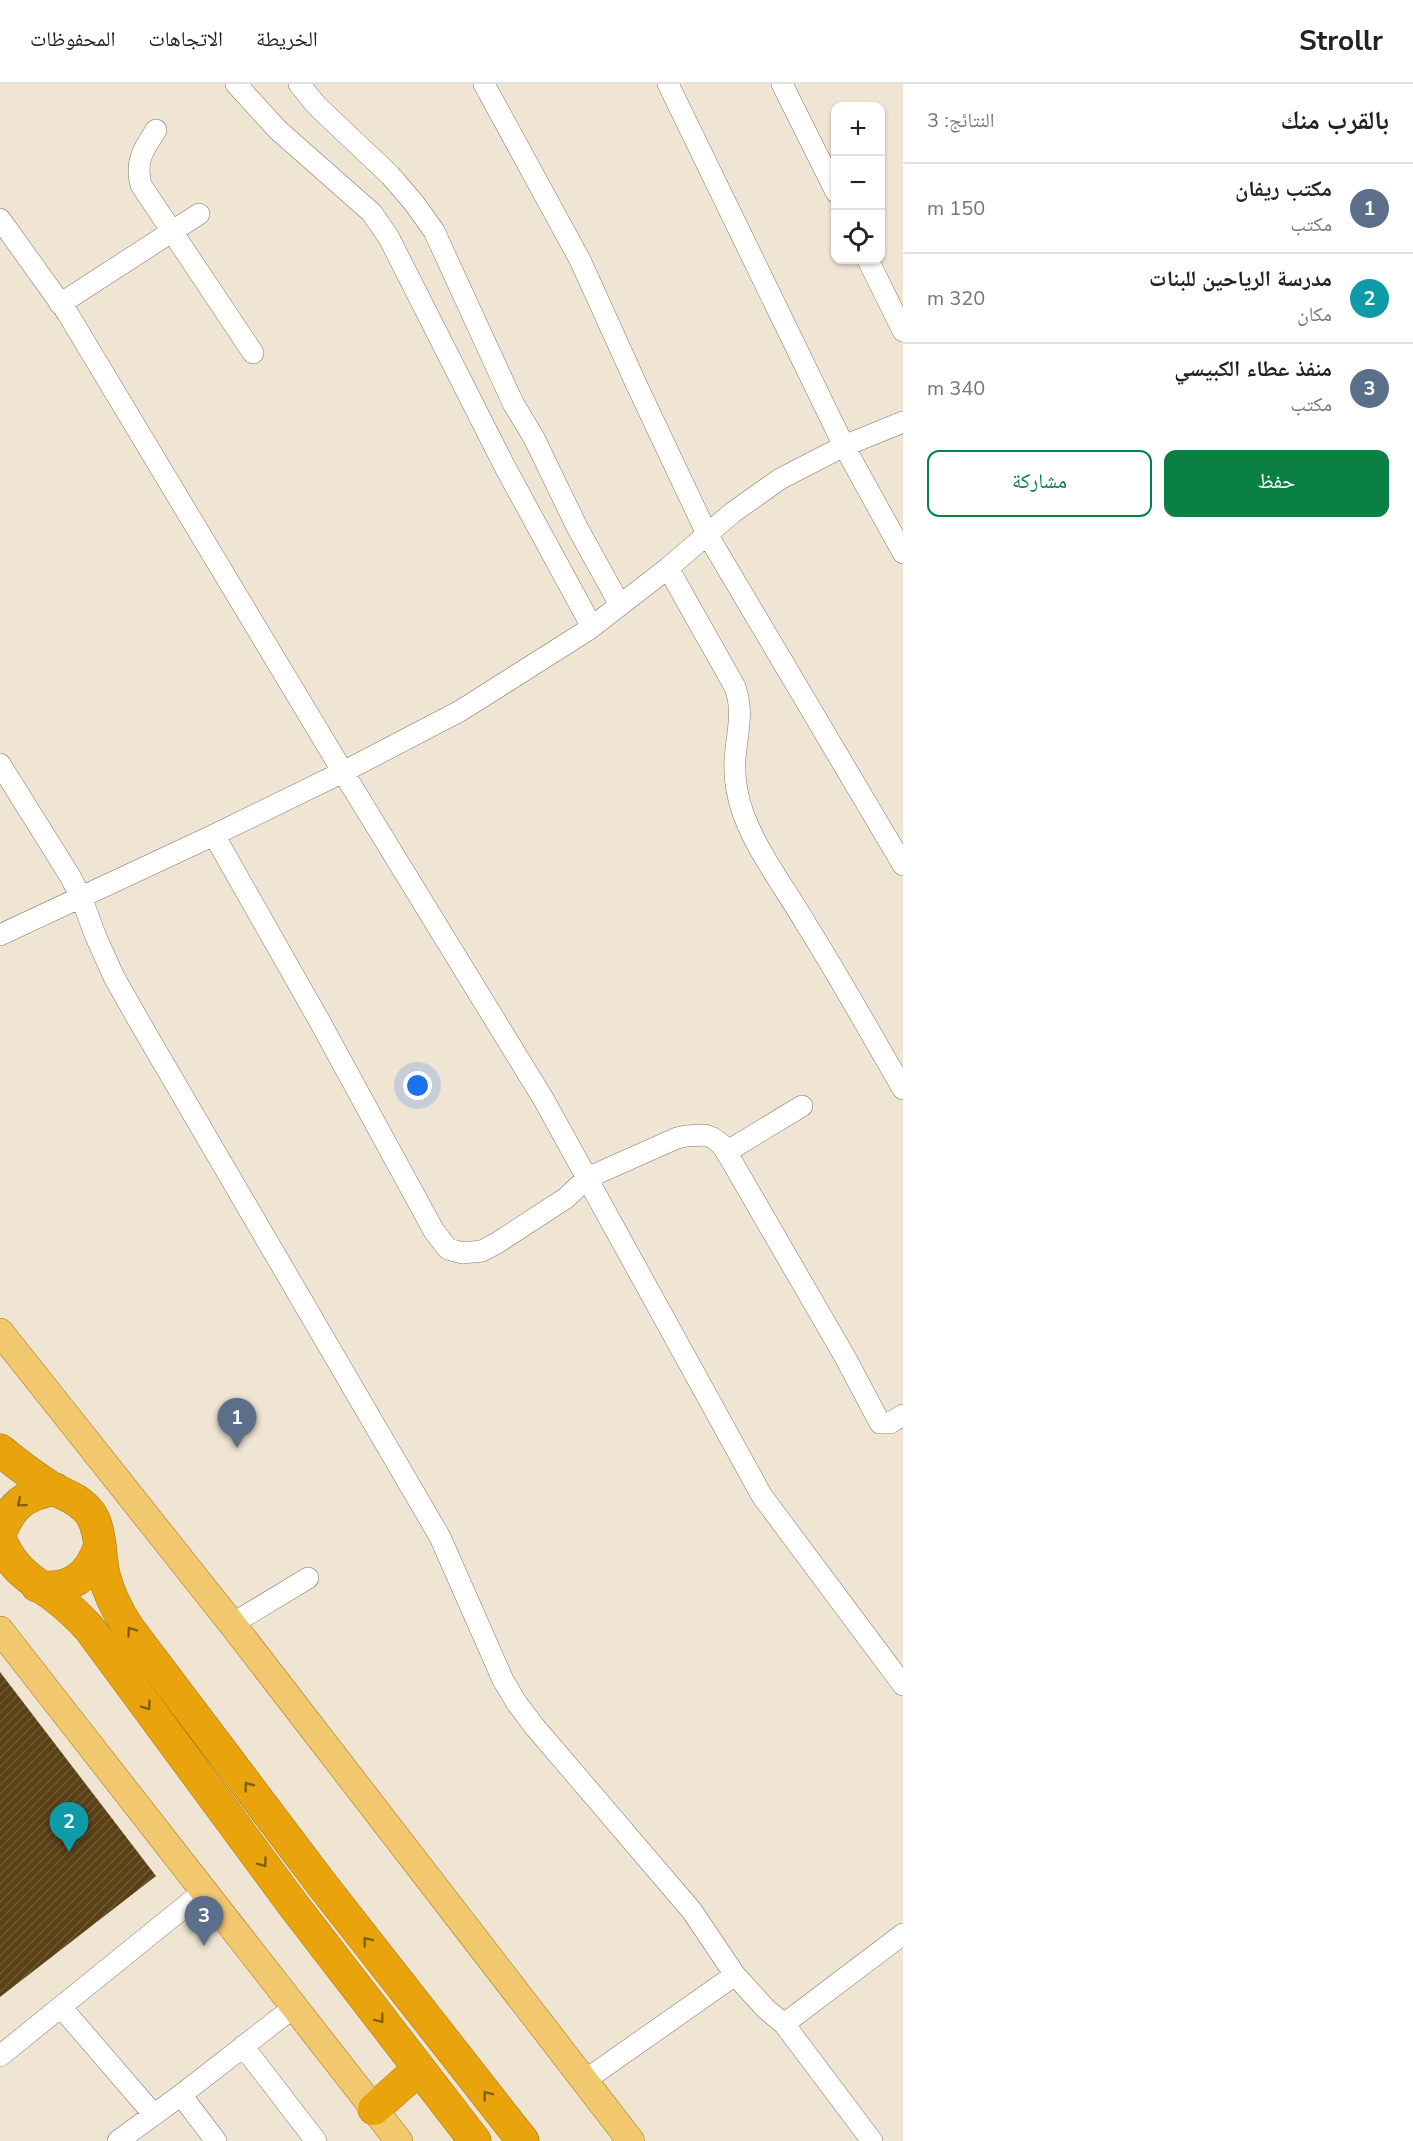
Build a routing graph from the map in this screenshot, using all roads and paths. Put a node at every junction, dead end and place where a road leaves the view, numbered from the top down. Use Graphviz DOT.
graph roads {
  1 [pos="236,84"];
  2 [pos="299,84"];
  3 [pos="484,84"];
  4 [pos="668,84"];
  5 [pos="782,84"];
  6 [pos="156,130"];
  7 [pos="831,182"];
  8 [pos="199,214"];
  9 [pos="0,219"];
  10 [pos="173,231"];
  11 [pos="870,264"];
  12 [pos="60,304"];
  13 [pos="903,332"];
  14 [pos="253,354"];
  15 [pos="903,422"];
  16 [pos="844,446"];
  17 [pos="707,534"];
  18 [pos="903,554"];
  19 [pos="668,568"];
  20 [pos="620,605"];
  21 [pos="592,627"];
  22 [pos="0,764"];
  23 [pos="343,772"];
  24 [pos="214,835"];
  25 [pos="903,865"];
  26 [pos="81,897"];
  27 [pos="0,935"];
  28 [pos="903,1089"];
  29 [pos="802,1106"];
  30 [pos="726,1152"];
  31 [pos="587,1178"];
  32 [pos="0,1332"];
  33 [pos="903,1415"];
  34 [pos="0,1450"];
  35 [pos="55,1489"];
  36 [pos="0,1536"];
  37 [pos="100,1545"];
  38 [pos="308,1578"];
  39 [pos="37,1586"];
  40 [pos="232,1624"];
  41 [pos="3,1639"];
  42 [pos="896,1662"];
  43 [pos="903,1685"];
  44 [pos="204,1891"];
  45 [pos="900,1944"];
  46 [pos="735,1975"];
  47 [pos="61,2007"];
  48 [pos="294,2007"];
  49 [pos="784,2024"];
  50 [pos="243,2046"];
  51 [pos="0,2056"];
  52 [pos="419,2069"];
  53 [pos="584,2081"];
  54 [pos="181,2095"];
  55 [pos="374,2109"];
  56 [pos="154,2115"];
  57 [pos="125,2139"];
  58 [pos="216,2141"];
  59 [pos="316,2141"];
  60 [pos="399,2141"];
  61 [pos="475,2141"];
  62 [pos="523,2141"];
  63 [pos="631,2141"];
  64 [pos="872,2141"];
  1 -- 21 [label="street"];
  2 -- 20 [label="street"];
  3 -- 17 [label="street"];
  4 -- 16 [label="street"];
  5 -- 7 [label="street"];
  6 -- 10 [label="street"];
  8 -- 10 [label="street"];
  9 -- 12 [label="street"];
  10 -- 12 [label="street"];
  10 -- 14 [label="street"];
  11 -- 13 [label="street"];
  12 -- 23 [label="street"];
  15 -- 16 [label="street"];
  16 -- 17 [label="street"];
  16 -- 18 [label="street"];
  17 -- 19 [label="street"];
  17 -- 25 [label="street"];
  19 -- 20 [label="street"];
  19 -- 28 [label="street"];
  20 -- 21 [label="street"];
  21 -- 23 [label="street"];
  22 -- 26 [label="street"];
  23 -- 24 [label="street"];
  23 -- 31 [label="street"];
  24 -- 26 [label="street"];
  24 -- 31 [label="street"];
  26 -- 27 [label="street"];
  26 -- 46 [label="street"];
  29 -- 30 [label="street"];
  30 -- 31 [label="street"];
  30 -- 33 [label="street"];
  31 -- 42 [label="street"];
  32 -- 40 [label="main road"];
  34 -- 35 [label="highway"];
  35 -- 36 [label="highway, one-way"];
  35 -- 37 [label="highway"];
  36 -- 39 [label="highway"];
  37 -- 39 [label="highway"];
  62 -- 37 [label="highway, one-way"];
  38 -- 40 [label="street"];
  39 -- 52 [label="highway, one-way"];
  40 -- 53 [label="main road"];
  41 -- 44 [label="main road"];
  42 -- 43 [label="street"];
  44 -- 47 [label="street"];
  44 -- 48 [label="main road"];
  45 -- 49 [label="street"];
  46 -- 49 [label="street"];
  46 -- 53 [label="street"];
  47 -- 51 [label="street"];
  47 -- 56 [label="street"];
  48 -- 50 [label="street"];
  48 -- 55 [label="main road"];
  49 -- 64 [label="street"];
  50 -- 54 [label="street"];
  50 -- 59 [label="street"];
  52 -- 55 [label="highway"];
  52 -- 61 [label="highway"];
  53 -- 63 [label="main road"];
  54 -- 56 [label="street"];
  54 -- 58 [label="street"];
  55 -- 60 [label="main road"];
  56 -- 57 [label="street"];
}
